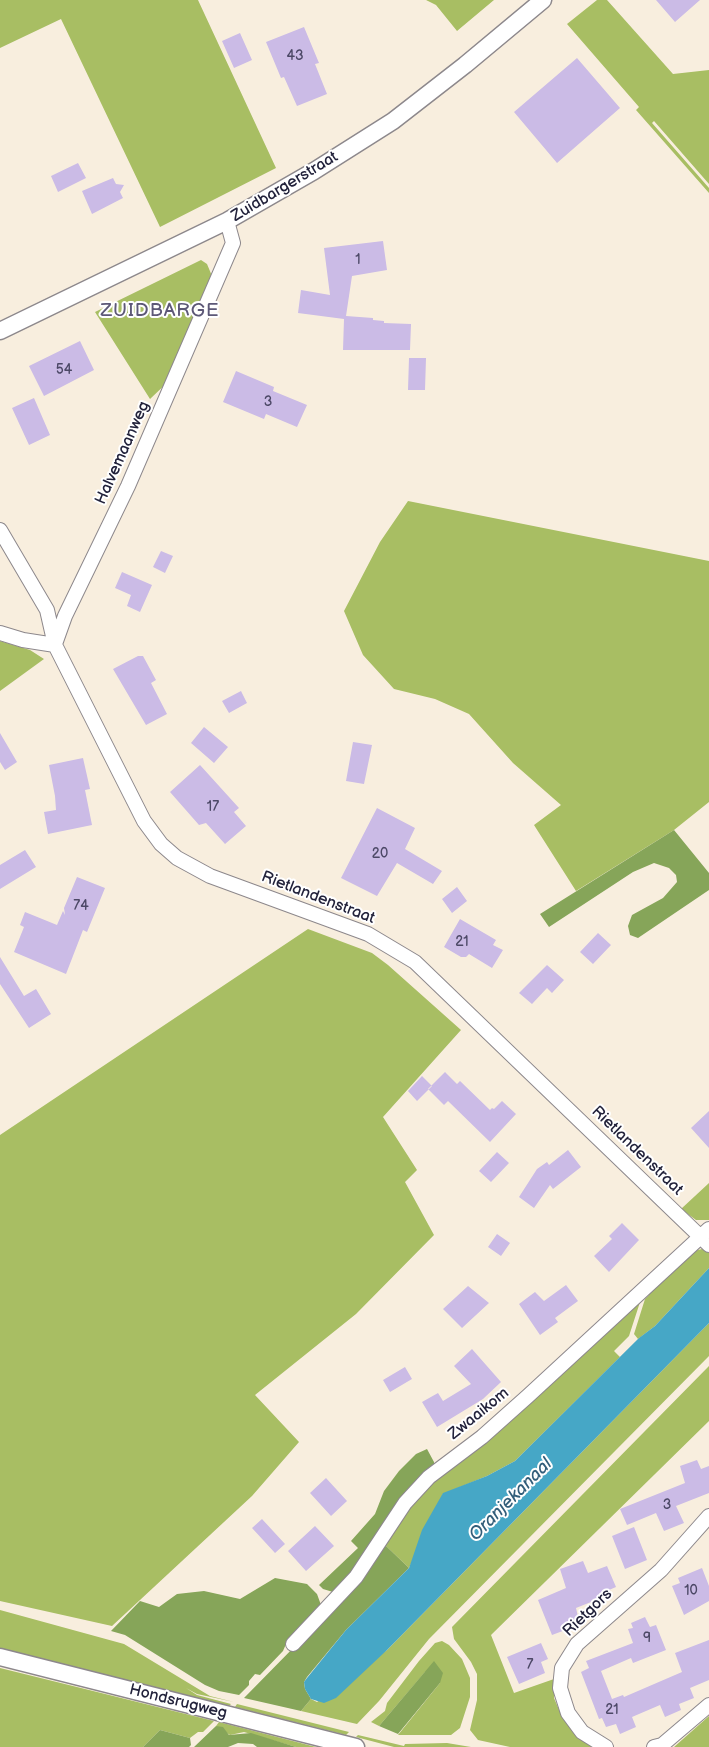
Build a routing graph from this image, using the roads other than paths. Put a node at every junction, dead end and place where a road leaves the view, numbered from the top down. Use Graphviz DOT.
graph roads {
  1 [pos="543,0"];
  2 [pos="227,221"];
  3 [pos="0,331"];
  4 [pos="0,530"];
  5 [pos="0,633"];
  6 [pos="54,645"];
  7 [pos="706,1236"];
  8 [pos="709,1516"];
  9 [pos="293,1644"];
  10 [pos="0,1657"];
  11 [pos="709,1705"];
  12 [pos="356,1747"];
  13 [pos="606,1747"];
  14 [pos="654,1747"];
  1 -- 2 [label="street, Zuidbargerstraat"];
  2 -- 3 [label="street, Zuidbargerstraat"];
  2 -- 6 [label="street, Halvemaanweg"];
  4 -- 6 [label="street, Rietlandenstraat"];
  5 -- 6 [label="street"];
  6 -- 7 [label="street, Rietlandenstraat"];
  7 -- 9 [label="street, Zwaaikom"];
  8 -- 13 [label="street, Rietgors"];
  10 -- 12 [label="street, Hondsrugweg"];
  11 -- 14 [label="street"];
}
